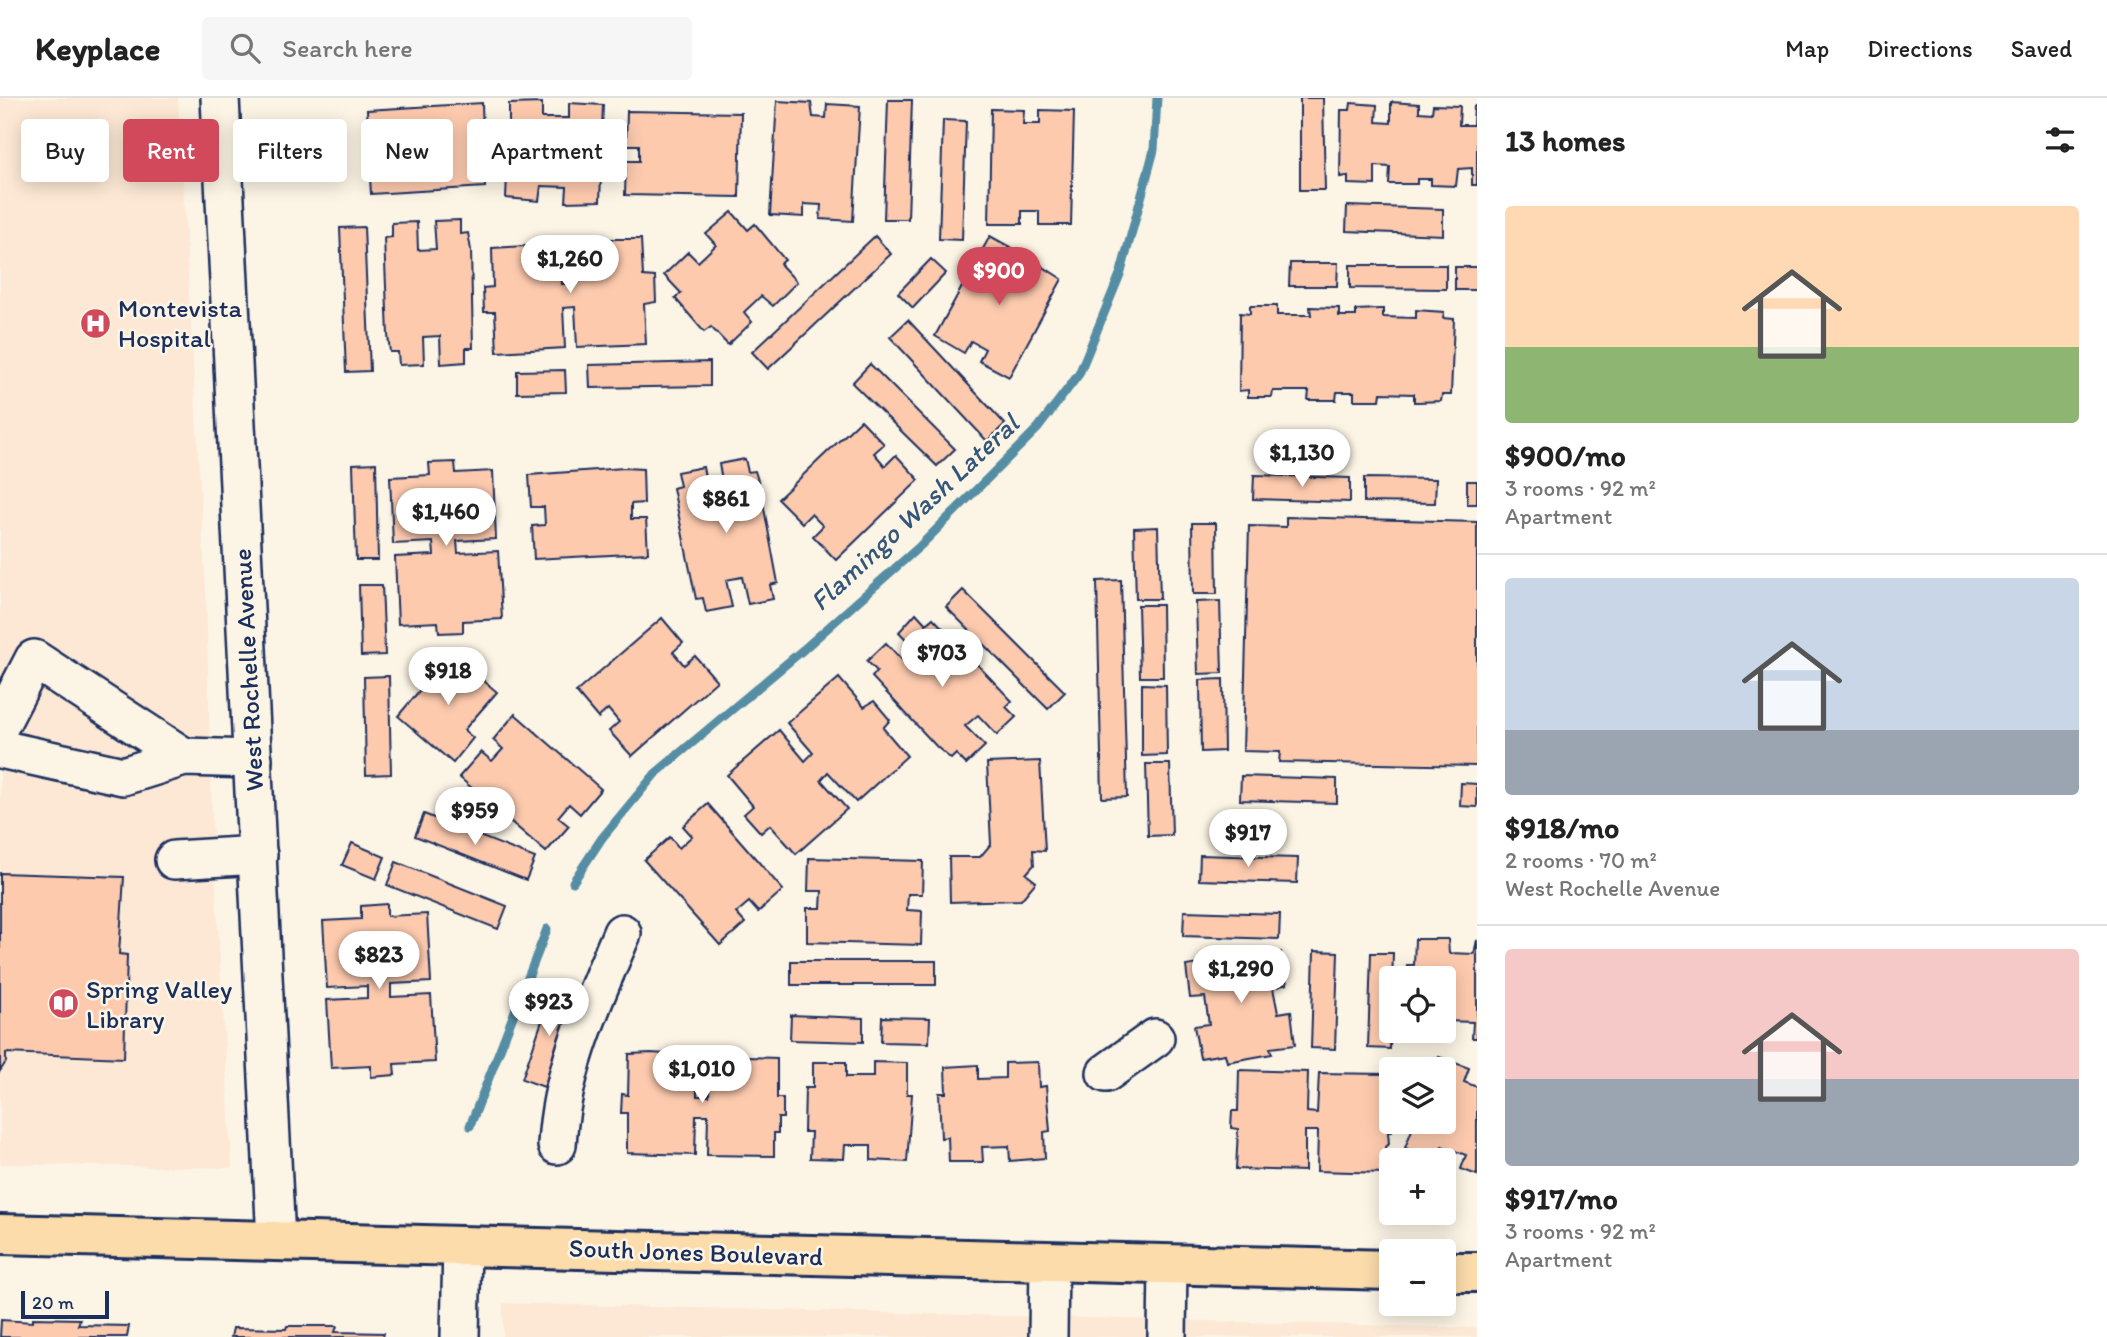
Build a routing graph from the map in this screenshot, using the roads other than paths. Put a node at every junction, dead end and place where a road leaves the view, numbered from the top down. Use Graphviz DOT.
graph roads {
  1 [pos="220,98"];
  2 [pos="0,725"];
  3 [pos="0,749"];
  4 [pos="184,757"];
  5 [pos="253,759"];
  6 [pos="258,855"];
  7 [pos="174,860"];
  8 [pos="622,933"];
  9 [pos="1155,1038"];
  10 [pos="1106,1073"];
  11 [pos="557,1145"];
  12 [pos="0,1234"];
  13 [pos="276,1241"];
  14 [pos="462,1246"];
  15 [pos="1049,1261"];
  16 [pos="1168,1264"];
  17 [pos="1379,1270"];
  18 [pos="1456,1272"];
  19 [pos="1477,1272"];
  20 [pos="460,1337"];
  21 [pos="1048,1337"];
  22 [pos="1167,1337"];
  1 -- 5 [label="street, West Rochelle Avenue"];
  2 -- 4 [label="street"];
  3 -- 4 [label="street"];
  4 -- 5 [label="street"];
  5 -- 6 [label="street, West Rochelle Avenue"];
  6 -- 7 [label="street"];
  6 -- 13 [label="street, West Rochelle Avenue"];
  8 -- 11 [label="street"];
  9 -- 10 [label="street"];
  12 -- 13 [label="main road, South Jones Boulevard"];
  13 -- 14 [label="main road, South Jones Boulevard"];
  14 -- 15 [label="main road, South Jones Boulevard"];
  14 -- 20 [label="street"];
  15 -- 16 [label="main road, South Jones Boulevard"];
  15 -- 21 [label="street"];
  16 -- 17 [label="main road, South Jones Boulevard"];
  16 -- 22 [label="street"];
  18 -- 19 [label="main road"];
}
